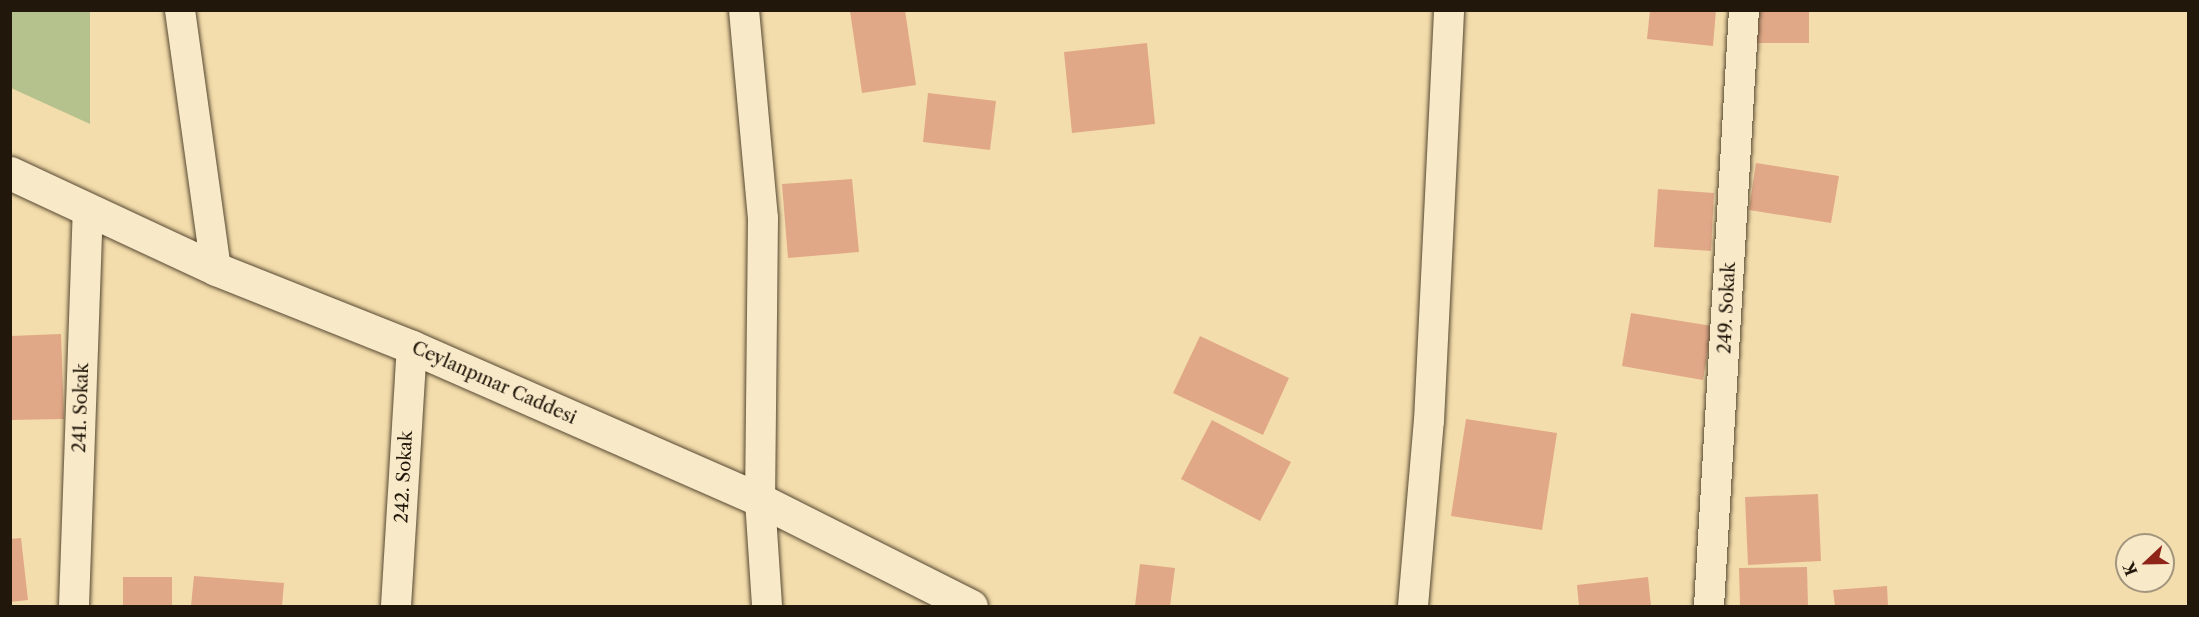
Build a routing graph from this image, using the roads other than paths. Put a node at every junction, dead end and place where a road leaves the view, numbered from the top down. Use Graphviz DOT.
graph roads {
  1 [pos="180,10"];
  2 [pos="744,10"];
  3 [pos="1449,10"];
  4 [pos="1744,10"];
  5 [pos="10,173"];
  6 [pos="88,209"];
  7 [pos="216,269"];
  8 [pos="412,347"];
  9 [pos="760,500"];
  10 [pos="74,606"];
  11 [pos="396,606"];
  12 [pos="767,606"];
  13 [pos="971,606"];
  14 [pos="1413,606"];
  15 [pos="1709,606"];
  1 -- 7 [label="street"];
  2 -- 9 [label="street"];
  3 -- 14 [label="street"];
  4 -- 15 [label="street, 249. Sokak"];
  5 -- 6 [label="main road, Ceylanpınar Caddesi"];
  6 -- 7 [label="main road, Ceylanpınar Caddesi"];
  6 -- 10 [label="street, 241. Sokak"];
  7 -- 8 [label="main road, Ceylanpınar Caddesi"];
  8 -- 9 [label="main road, Ceylanpınar Caddesi"];
  8 -- 11 [label="street, 242. Sokak"];
  9 -- 12 [label="street"];
  9 -- 13 [label="main road, Ceylanpınar Caddesi"];
}
